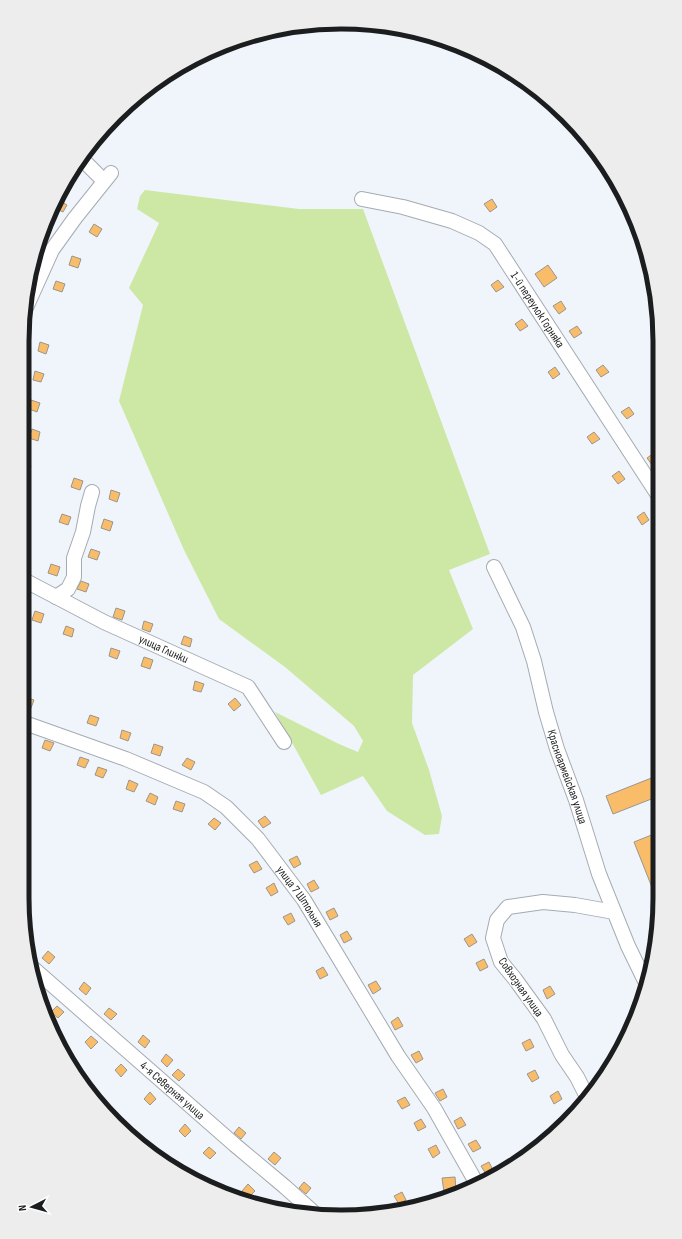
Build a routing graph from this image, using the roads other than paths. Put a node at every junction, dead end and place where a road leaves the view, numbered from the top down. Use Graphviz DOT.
graph roads {
  1 [pos="86,161"];
  2 [pos="362,199"];
  3 [pos="33,291"];
  4 [pos="653,487"];
  5 [pos="92,492"];
  6 [pos="494,567"];
  7 [pos="29,583"];
  8 [pos="56,597"];
  9 [pos="29,724"];
  10 [pos="284,742"];
  11 [pos="614,912"];
  12 [pos="38,973"];
  13 [pos="643,975"];
  14 [pos="585,1093"];
  15 [pos="475,1180"];
  16 [pos="308,1208"];
  1 -- 3 [label="street"];
  2 -- 4 [label="street, 1-й переулок Горняка"];
  5 -- 8 [label="street"];
  6 -- 11 [label="street, Красноармейская улица"];
  7 -- 8 [label="street, улица Глинки"];
  8 -- 10 [label="street, улица Глинки"];
  9 -- 15 [label="street, улица 7 Штольня"];
  11 -- 13 [label="street, Красноармейская улица"];
  11 -- 14 [label="street, Совхозная улица"];
  12 -- 16 [label="street, 4-я Северная улица"];
}
